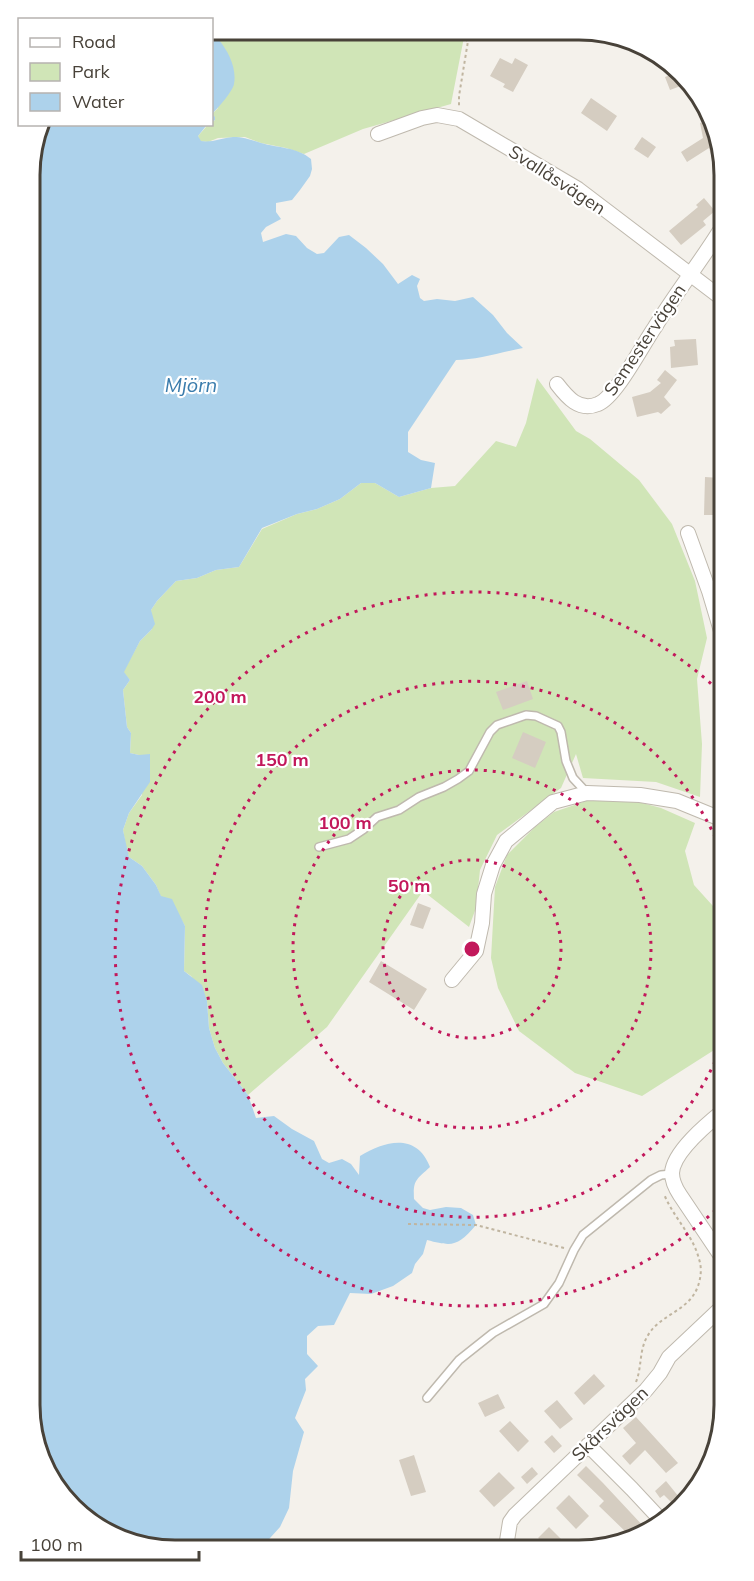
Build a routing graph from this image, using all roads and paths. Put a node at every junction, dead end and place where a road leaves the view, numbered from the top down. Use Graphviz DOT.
graph roads {
  1 [pos="468,41"];
  2 [pos="459,119"];
  3 [pos="378,134"];
  4 [pos="714,240"];
  5 [pos="690,273"];
  6 [pos="714,292"];
  7 [pos="557,384"];
  8 [pos="688,534"];
  9 [pos="714,607"];
  10 [pos="587,793"];
  11 [pos="713,816"];
  12 [pos="319,847"];
  13 [pos="452,980"];
  14 [pos="713,1121"];
  15 [pos="667,1174"];
  16 [pos="408,1224"];
  17 [pos="713,1244"];
  18 [pos="574,1250"];
  19 [pos="713,1315"];
  20 [pos="636,1383"];
  21 [pos="427,1398"];
  22 [pos="588,1445"];
  23 [pos="657,1516"];
  24 [pos="507,1540"];
  1 -- 2 [label="path"];
  2 -- 3 [label="street, Svallåsvägen"];
  2 -- 5 [label="street, Svallåsvägen"];
  4 -- 5 [label="street, Semestervägen"];
  5 -- 6 [label="street, Svallåsvägen"];
  5 -- 7 [label="street, Semestervägen"];
  8 -- 9 [label="street"];
  10 -- 11 [label="street"];
  10 -- 12 [label="lane"];
  10 -- 13 [label="street"];
  14 -- 15 [label="street"];
  15 -- 17 [label="street"];
  15 -- 18 [label="lane"];
  15 -- 20 [label="path"];
  16 -- 18 [label="path"];
  18 -- 21 [label="lane"];
  19 -- 22 [label="street, Skårsvägen"];
  22 -- 23 [label="street"];
  22 -- 24 [label="street, Skårsvägen"];
}
